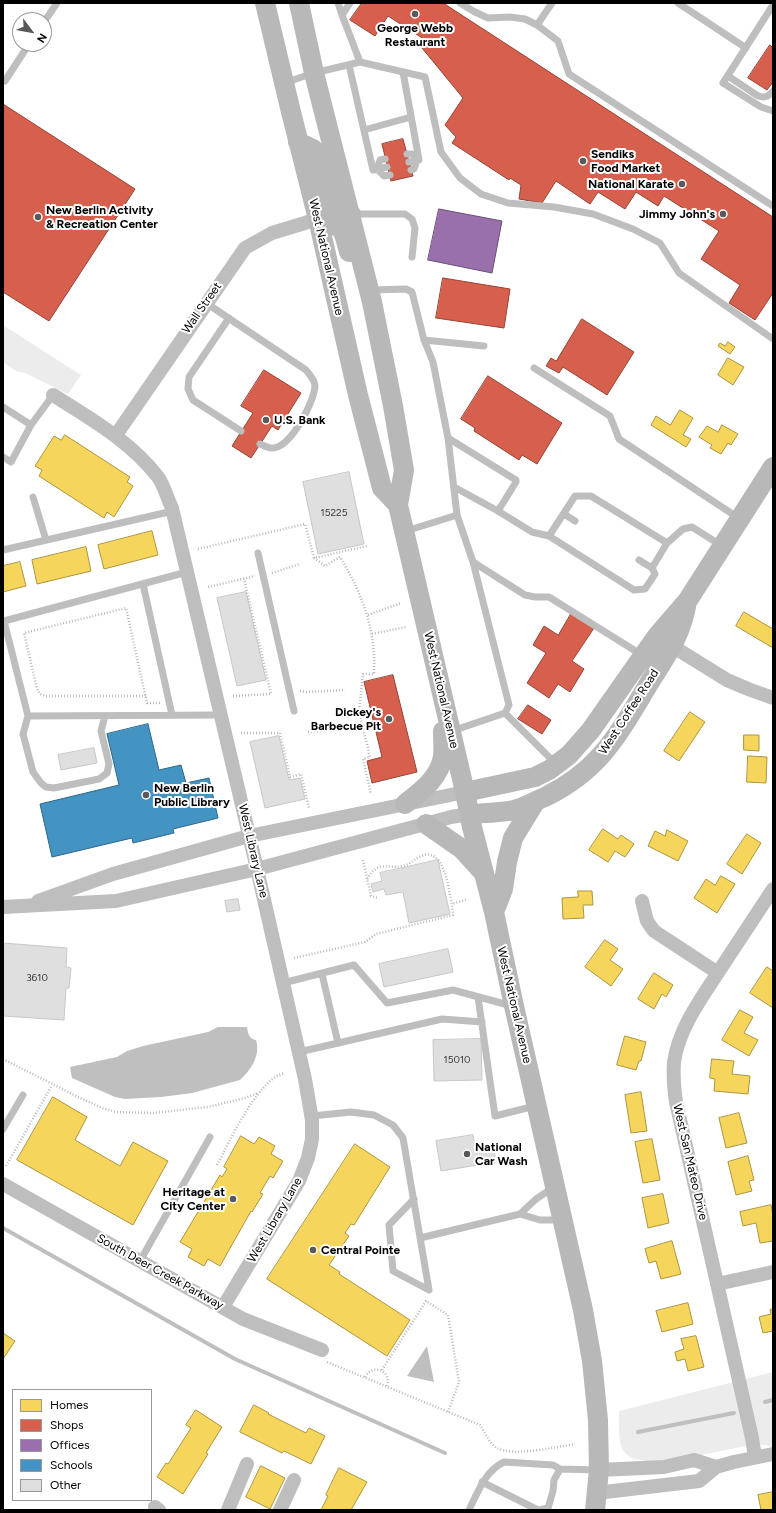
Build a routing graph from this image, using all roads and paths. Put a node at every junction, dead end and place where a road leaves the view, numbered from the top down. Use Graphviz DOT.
graph roads {
  1 [pos="57,3"];
  2 [pos="265,3"];
  3 [pos="299,3"];
  4 [pos="338,3"];
  5 [pos="350,3"];
  6 [pos="460,3"];
  7 [pos="552,3"];
  8 [pos="678,3"];
  9 [pos="773,5"];
  10 [pos="51,12"];
  11 [pos="342,15"];
  12 [pos="537,26"];
  13 [pos="746,48"];
  14 [pos="24,52"];
  15 [pos="360,62"];
  16 [pos="349,65"];
  17 [pos="403,72"];
  18 [pos="314,73"];
  19 [pos="728,76"];
  20 [pos="5,81"];
  21 [pos="284,83"];
  22 [pos="773,91"];
  23 [pos="773,111"];
  24 [pos="411,117"];
  25 [pos="364,130"];
  26 [pos="298,142"];
  27 [pos="386,159"];
  28 [pos="388,167"];
  29 [pos="377,169"];
  30 [pos="411,170"];
  31 [pos="390,175"];
  32 [pos="773,206"];
  33 [pos="351,214"];
  34 [pos="318,219"];
  35 [pos="412,257"];
  36 [pos="369,290"];
  37 [pos="206,303"];
  38 [pos="228,318"];
  39 [pos="773,339"];
  40 [pos="424,340"];
  41 [pos="484,346"];
  42 [pos="534,368"];
  43 [pos="58,398"];
  44 [pos="3,407"];
  45 [pos="31,425"];
  46 [pos="241,431"];
  47 [pos="116,435"];
  48 [pos="448,438"];
  49 [pos="260,444"];
  50 [pos="3,457"];
  51 [pos="773,467"];
  52 [pos="454,486"];
  53 [pos="33,497"];
  54 [pos="398,505"];
  55 [pos="173,511"];
  56 [pos="498,511"];
  57 [pos="564,514"];
  58 [pos="457,515"];
  59 [pos="740,519"];
  60 [pos="575,521"];
  61 [pos="404,532"];
  62 [pos="549,536"];
  63 [pos="46,540"];
  64 [pos="667,543"];
  65 [pos="367,546"];
  66 [pos="722,546"];
  67 [pos="198,549"];
  68 [pos="3,550"];
  69 [pos="258,553"];
  70 [pos="314,558"];
  71 [pos="639,560"];
  72 [pos="473,562"];
  73 [pos="300,564"];
  74 [pos="652,568"];
  75 [pos="187,572"];
  76 [pos="272,572"];
  77 [pos="255,576"];
  78 [pos="244,579"];
  79 [pos="143,584"];
  80 [pos="208,587"];
  81 [pos="401,603"];
  82 [pos="368,615"];
  83 [pos="406,627"];
  84 [pos="372,634"];
  85 [pos="664,641"];
  86 [pos="644,656"];
  87 [pos="345,690"];
  88 [pos="300,691"];
  89 [pos="146,696"];
  90 [pos="233,696"];
  91 [pos="773,698"];
  92 [pos="164,704"];
  93 [pos="294,711"];
  94 [pos="505,714"];
  95 [pos="172,715"];
  96 [pos="221,715"];
  97 [pos="28,716"];
  98 [pos="105,716"];
  99 [pos="340,730"];
  100 [pos="308,732"];
  101 [pos="241,733"];
  102 [pos="447,733"];
  103 [pos="557,765"];
  104 [pos="465,792"];
  105 [pos="371,794"];
  106 [pos="535,802"];
  107 [pos="405,804"];
  108 [pos="309,808"];
  109 [pos="469,814"];
  110 [pos="426,824"];
  111 [pos="249,836"];
  112 [pos="363,860"];
  113 [pos="257,869"];
  114 [pos="484,872"];
  115 [pos="367,879"];
  116 [pos="773,888"];
  117 [pos="378,898"];
  118 [pos="468,898"];
  119 [pos="642,901"];
  120 [pos="452,904"];
  121 [pos="25,906"];
  122 [pos="3,907"];
  123 [pos="494,912"];
  124 [pos="294,958"];
  125 [pos="718,973"];
  126 [pos="322,974"];
  127 [pos="283,983"];
  128 [pos="478,996"];
  129 [pos="514,1006"];
  130 [pos="482,1022"];
  131 [pos="338,1043"];
  132 [pos="298,1052"];
  133 [pos="3,1059"];
  134 [pos="285,1074"];
  135 [pos="52,1085"];
  136 [pos="258,1093"];
  137 [pos="23,1096"];
  138 [pos="537,1105"];
  139 [pos="312,1116"];
  140 [pos="3,1129"];
  141 [pos="210,1137"];
  142 [pos="217,1165"];
  143 [pos="6,1166"];
  144 [pos="3,1184"];
  145 [pos="556,1186"];
  146 [pos="414,1199"];
  147 [pos="520,1214"];
  148 [pos="564,1220"];
  149 [pos="420,1238"];
  150 [pos="140,1261"];
  151 [pos="773,1272"];
  152 [pos="717,1284"];
  153 [pos="223,1307"];
  154 [pos="322,1350"];
  155 [pos="382,1370"];
  156 [pos="365,1377"];
  157 [pos="448,1412"];
  158 [pos="575,1444"];
  159 [pos="773,1454"];
  160 [pos="755,1457"];
  161 [pos="247,1464"];
  162 [pos="716,1467"];
  163 [pos="560,1469"];
  164 [pos="599,1470"];
  165 [pos="294,1480"];
  166 [pos="482,1482"];
  167 [pos="596,1501"];
  168 [pos="228,1510"];
  169 [pos="280,1510"];
  170 [pos="469,1510"];
  171 [pos="539,1510"];
  1 -- 10 [label="lane"];
  2 -- 21 [label="main road, West National Avenue"];
  3 -- 18 [label="main road, West National Avenue"];
  4 -- 11 [label="lane"];
  5 -- 11 [label="lane"];
  6 -- 12 [label="lane"];
  7 -- 12 [label="lane"];
  8 -- 13 [label="lane"];
  9 -- 13 [label="lane"];
  11 -- 15 [label="lane"];
  12 -- 32 [label="lane"];
  13 -- 19 [label="lane"];
  14 -- 20 [label="lane"];
  15 -- 16 [label="lane"];
  15 -- 17 [label="lane"];
  16 -- 18 [label="lane"];
  16 -- 25 [label="lane"];
  17 -- 24 [label="lane"];
  17 -- 39 [label="lane"];
  18 -- 21 [label="lane"];
  18 -- 33 [label="main road, West National Avenue"];
  19 -- 22 [label="lane"];
  19 -- 23 [label="lane"];
  21 -- 26 [label="main road, West National Avenue"];
  24 -- 25 [label="lane"];
  24 -- 30 [label="lane"];
  25 -- 29 [label="lane"];
  26 -- 33 [label="main road"];
  26 -- 34 [label="main road, West National Avenue"];
  27 -- 29 [label="lane"];
  28 -- 29 [label="lane"];
  29 -- 31 [label="lane"];
  33 -- 34 [label="main road"];
  33 -- 35 [label="lane"];
  33 -- 36 [label="main road, West National Avenue"];
  34 -- 36 [label="main road"];
  34 -- 37 [label="street, Wall Street"];
  34 -- 54 [label="main road, West National Avenue"];
  36 -- 40 [label="lane"];
  36 -- 54 [label="main road, West National Avenue"];
  37 -- 38 [label="lane"];
  37 -- 47 [label="street, Wall Street"];
  38 -- 46 [label="lane"];
  38 -- 49 [label="lane"];
  40 -- 41 [label="lane"];
  40 -- 48 [label="lane"];
  42 -- 59 [label="lane"];
  43 -- 45 [label="lane"];
  43 -- 47 [label="street, West Library Lane"];
  44 -- 45 [label="lane"];
  45 -- 50 [label="lane"];
  47 -- 55 [label="street, West Library Lane"];
  48 -- 52 [label="lane"];
  48 -- 56 [label="lane"];
  51 -- 59 [label="main road, West Coffee Road"];
  52 -- 56 [label="lane"];
  52 -- 58 [label="lane"];
  53 -- 63 [label="lane"];
  54 -- 61 [label="main road, West National Avenue"];
  55 -- 63 [label="lane"];
  55 -- 75 [label="street, West Library Lane"];
  56 -- 62 [label="lane"];
  57 -- 60 [label="lane"];
  57 -- 62 [label="lane"];
  57 -- 64 [label="lane"];
  58 -- 61 [label="lane"];
  58 -- 72 [label="lane"];
  59 -- 66 [label="main road, West Coffee Road"];
  61 -- 102 [label="main road, West National Avenue"];
  62 -- 74 [label="lane"];
  63 -- 68 [label="lane"];
  64 -- 66 [label="lane"];
  64 -- 74 [label="lane"];
  65 -- 70 [label="path"];
  66 -- 85 [label="main road, West Coffee Road"];
  67 -- 70 [label="path"];
  69 -- 93 [label="lane"];
  70 -- 82 [label="path"];
  71 -- 74 [label="lane"];
  72 -- 86 [label="lane"];
  72 -- 94 [label="lane"];
  73 -- 76 [label="path"];
  75 -- 79 [label="lane"];
  75 -- 96 [label="street, West Library Lane"];
  77 -- 78 [label="path"];
  78 -- 80 [label="path"];
  78 -- 90 [label="path"];
  79 -- 95 [label="lane"];
  79 -- 97 [label="lane"];
  81 -- 82 [label="path"];
  82 -- 84 [label="path"];
  83 -- 84 [label="path"];
  84 -- 105 [label="path"];
  85 -- 86 [label="main road, West Coffee Road"];
  85 -- 91 [label="street"];
  85 -- 106 [label="main road, West Coffee Road"];
  86 -- 103 [label="main road, West Coffee Road"];
  87 -- 88 [label="path"];
  89 -- 89 [label="path"];
  89 -- 92 [label="path"];
  94 -- 102 [label="lane"];
  94 -- 103 [label="lane"];
  95 -- 96 [label="lane"];
  95 -- 98 [label="lane"];
  96 -- 111 [label="street, West Library Lane"];
  97 -- 98 [label="lane"];
  97 -- 98 [label="lane"];
  99 -- 100 [label="path"];
  101 -- 108 [label="path"];
  102 -- 104 [label="main road, West National Avenue"];
  102 -- 107 [label="main road"];
  103 -- 104 [label="main road, West Coffee Road"];
  104 -- 107 [label="street"];
  104 -- 109 [label="main road, West National Avenue"];
  106 -- 109 [label="main road, West Coffee Road"];
  106 -- 123 [label="main road"];
  107 -- 111 [label="street"];
  109 -- 110 [label="street"];
  109 -- 114 [label="main road, West National Avenue"];
  110 -- 113 [label="street"];
  110 -- 114 [label="main road"];
  111 -- 113 [label="street, West Library Lane"];
  111 -- 121 [label="street"];
  112 -- 115 [label="path"];
  113 -- 121 [label="street"];
  113 -- 127 [label="street, West Library Lane"];
  114 -- 123 [label="main road, West National Avenue"];
  115 -- 117 [label="path"];
  115 -- 120 [label="path"];
  116 -- 125 [label="street, West San Mateo Drive"];
  118 -- 120 [label="path"];
  119 -- 125 [label="street"];
  120 -- 124 [label="path"];
  121 -- 122 [label="street"];
  123 -- 129 [label="main road, West National Avenue"];
  125 -- 152 [label="street, West San Mateo Drive"];
  126 -- 127 [label="lane"];
  126 -- 128 [label="lane"];
  126 -- 131 [label="lane"];
  127 -- 132 [label="street, West Library Lane"];
  128 -- 129 [label="lane"];
  128 -- 130 [label="lane"];
  129 -- 138 [label="main road, West National Avenue"];
  130 -- 131 [label="lane"];
  130 -- 138 [label="lane"];
  131 -- 132 [label="lane"];
  132 -- 139 [label="street, West Library Lane"];
  133 -- 135 [label="path"];
  134 -- 136 [label="path"];
  135 -- 136 [label="path"];
  135 -- 143 [label="path"];
  136 -- 142 [label="path"];
  137 -- 140 [label="lane"];
  138 -- 145 [label="main road, West National Avenue"];
  139 -- 146 [label="lane"];
  139 -- 153 [label="street, West Library Lane"];
  141 -- 150 [label="lane"];
  144 -- 150 [label="street, South Deer Creek Parkway"];
  145 -- 147 [label="lane"];
  145 -- 148 [label="main road, West National Avenue"];
  146 -- 149 [label="lane"];
  146 -- 149 [label="lane"];
  147 -- 148 [label="lane"];
  147 -- 149 [label="lane"];
  148 -- 164 [label="main road, West National Avenue"];
  150 -- 153 [label="street, South Deer Creek Parkway"];
  151 -- 152 [label="street"];
  152 -- 160 [label="street, West San Mateo Drive"];
  153 -- 154 [label="street, South Deer Creek Parkway"];
  155 -- 156 [label="path"];
  155 -- 157 [label="path"];
  155 -- 157 [label="path"];
  157 -- 158 [label="path"];
  159 -- 160 [label="street"];
  160 -- 162 [label="street"];
  161 -- 168 [label="street"];
  162 -- 164 [label="street"];
  162 -- 167 [label="street"];
  163 -- 164 [label="lane"];
  163 -- 166 [label="lane"];
  163 -- 171 [label="lane"];
  164 -- 167 [label="main road, West National Avenue"];
  165 -- 169 [label="street"];
  166 -- 170 [label="lane"];
  166 -- 171 [label="lane"];
}
